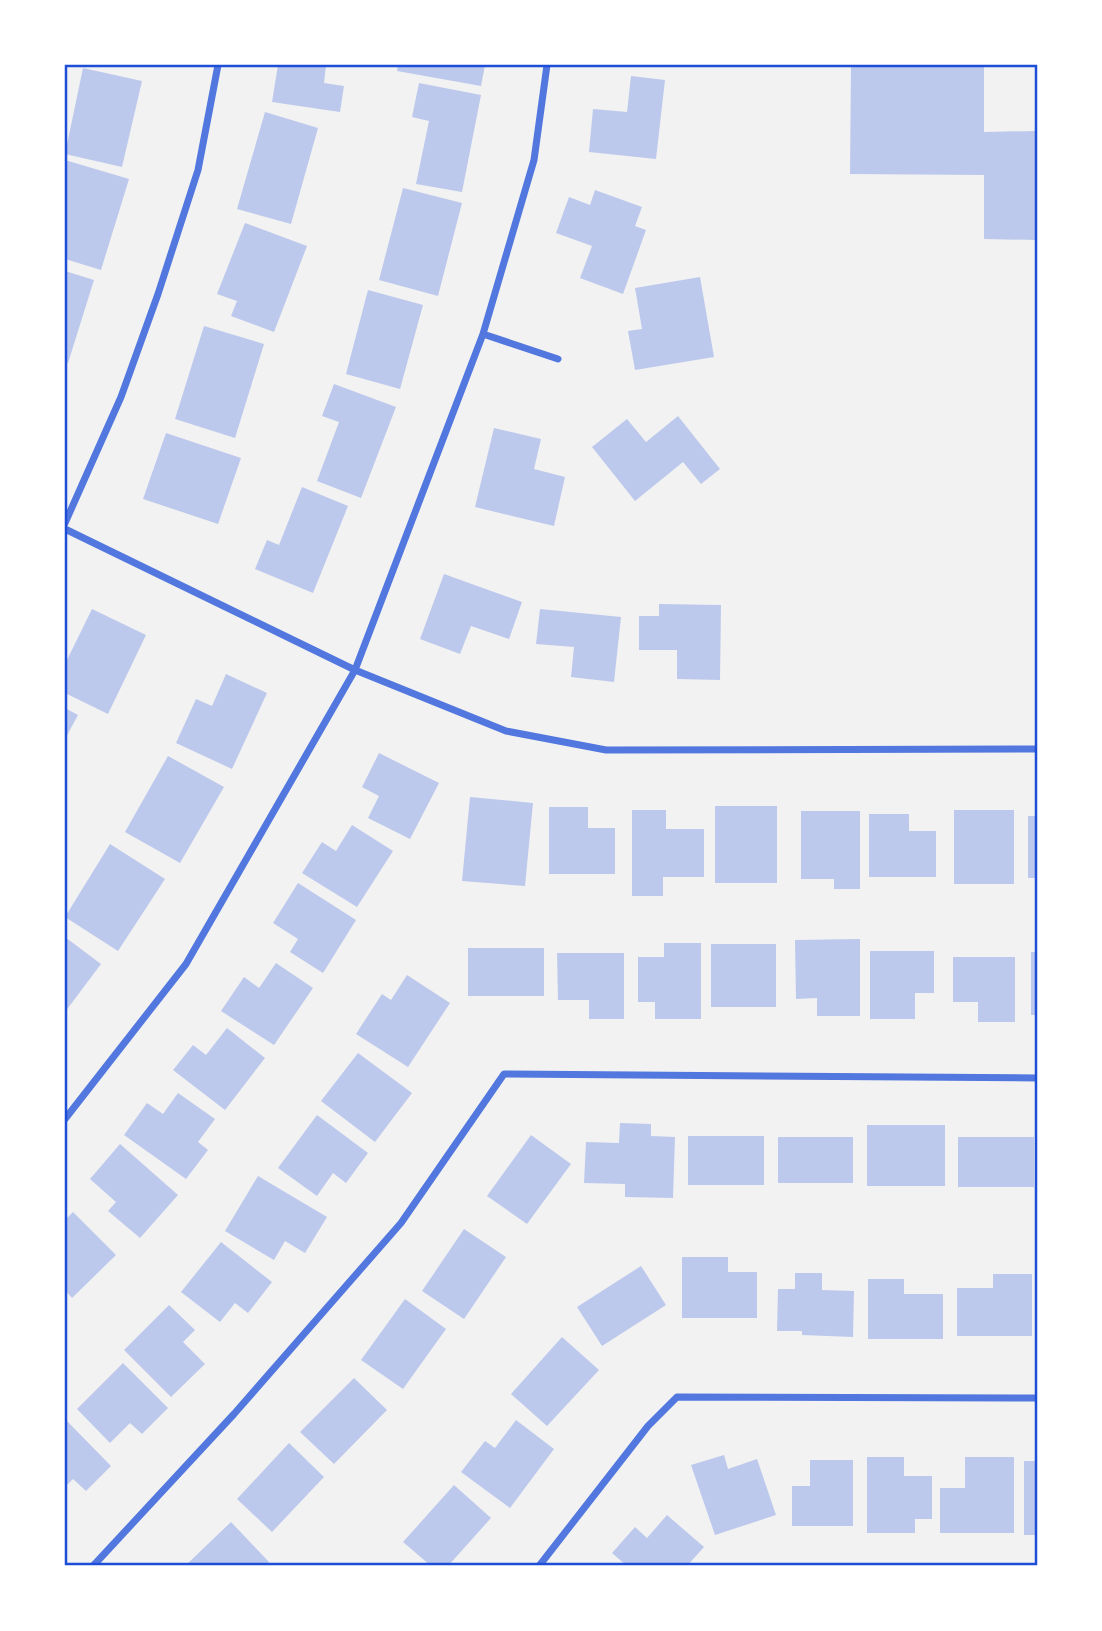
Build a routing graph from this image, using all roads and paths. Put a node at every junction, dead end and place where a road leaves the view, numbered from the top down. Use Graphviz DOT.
graph roads {
  1 [pos="219,65"];
  2 [pos="547,65"];
  3 [pos="483,334"];
  4 [pos="558,359"];
  5 [pos="65,523"];
  6 [pos="65,529"];
  7 [pos="355,670"];
  8 [pos="1037,749"];
  9 [pos="1037,1078"];
  10 [pos="65,1119"];
  11 [pos="1037,1398"];
  12 [pos="93,1566"];
  13 [pos="539,1566"];
  1 -- 5 [label="street"];
  2 -- 3 [label="street"];
  3 -- 4 [label="street"];
  3 -- 7 [label="street"];
  6 -- 7 [label="street"];
  7 -- 8 [label="street"];
  7 -- 10 [label="street"];
  9 -- 12 [label="street"];
  11 -- 13 [label="street"];
}
